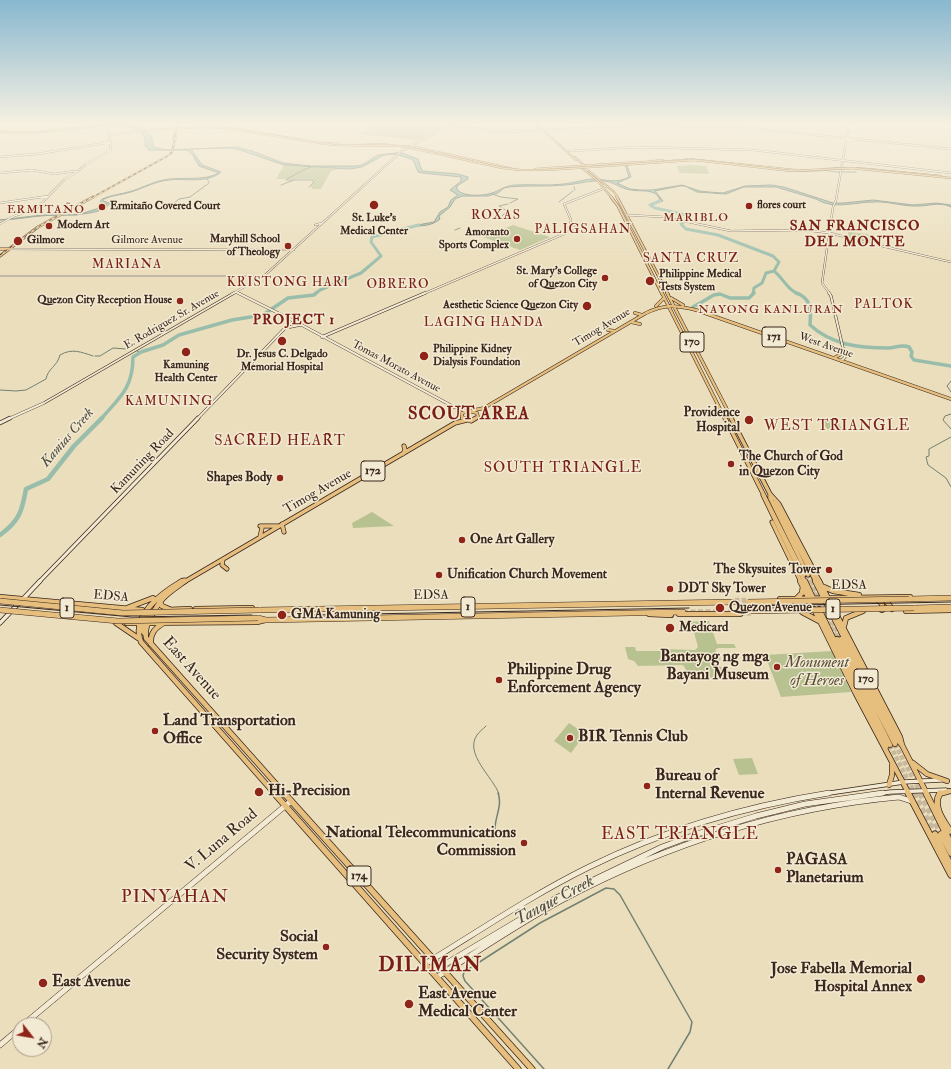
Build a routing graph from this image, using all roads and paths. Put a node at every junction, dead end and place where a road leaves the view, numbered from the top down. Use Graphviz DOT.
graph roads {
  1 [pos="48,173"];
  2 [pos="63,173"];
  3 [pos="75,173"];
  4 [pos="137,173"];
  5 [pos="379,173"];
  6 [pos="589,173"];
  7 [pos="590,173"];
  8 [pos="591,173"];
  9 [pos="840,173"];
  10 [pos="888,173"];
  11 [pos="898,173"];
  12 [pos="900,173"];
  13 [pos="913,173"];
  14 [pos="914,173"];
  15 [pos="928,174"];
  16 [pos="934,176"];
  17 [pos="951,178"];
  18 [pos="599,181"];
  19 [pos="605,188"];
  20 [pos="49,196"];
  21 [pos="620,201"];
  22 [pos="0,203"];
  23 [pos="616,204"];
  24 [pos="627,215"];
  25 [pos="571,222"];
  26 [pos="323,223"];
  27 [pos="0,224"];
  28 [pos="315,225"];
  29 [pos="566,226"];
  30 [pos="570,226"];
  31 [pos="576,226"];
  32 [pos="568,231"];
  33 [pos="823,232"];
  34 [pos="575,233"];
  35 [pos="830,233"];
  36 [pos="845,237"];
  37 [pos="638,247"];
  38 [pos="644,247"];
  39 [pos="0,249"];
  40 [pos="8,249"];
  41 [pos="294,250"];
  42 [pos="0,255"];
  43 [pos="951,262"];
  44 [pos="646,263"];
  45 [pos="652,263"];
  46 [pos="0,276"];
  47 [pos="264,276"];
  48 [pos="236,292"];
  49 [pos="668,297"];
  50 [pos="664,298"];
  51 [pos="667,305"];
  52 [pos="673,305"];
  53 [pos="656,307"];
  54 [pos="690,308"];
  55 [pos="670,311"];
  56 [pos="676,311"];
  57 [pos="276,312"];
  58 [pos="635,313"];
  59 [pos="643,315"];
  60 [pos="289,319"];
  61 [pos="295,322"];
  62 [pos="358,322"];
  63 [pos="630,323"];
  64 [pos="640,324"];
  65 [pos="300,325"];
  66 [pos="289,326"];
  67 [pos="608,330"];
  68 [pos="616,331"];
  69 [pos="318,334"];
  70 [pos="328,334"];
  71 [pos="322,337"];
  72 [pos="692,354"];
  73 [pos="698,354"];
  74 [pos="844,355"];
  75 [pos="833,358"];
  76 [pos="841,361"];
  77 [pos="951,399"];
  78 [pos="454,407"];
  79 [pos="484,408"];
  80 [pos="469,411"];
  81 [pos="478,414"];
  82 [pos="461,416"];
  83 [pos="467,420"];
  84 [pos="0,423"];
  85 [pos="455,423"];
  86 [pos="404,446"];
  87 [pos="402,455"];
  88 [pos="763,495"];
  89 [pos="770,495"];
  90 [pos="774,499"];
  91 [pos="762,501"];
  92 [pos="768,508"];
  93 [pos="770,513"];
  94 [pos="281,525"];
  95 [pos="284,532"];
  96 [pos="260,537"];
  97 [pos="224,558"];
  98 [pos="227,569"];
  99 [pos="190,578"];
  100 [pos="803,585"];
  101 [pos="823,586"];
  102 [pos="161,594"];
  103 [pos="0,597"];
  104 [pos="866,597"];
  105 [pos="873,597"];
  106 [pos="883,597"];
  107 [pos="951,597"];
  108 [pos="796,598"];
  109 [pos="827,598"];
  110 [pos="23,599"];
  111 [pos="811,599"];
  112 [pos="159,600"];
  113 [pos="759,600"];
  114 [pos="0,601"];
  115 [pos="735,601"];
  116 [pos="748,601"];
  117 [pos="667,604"];
  118 [pos="951,607"];
  119 [pos="120,609"];
  120 [pos="172,609"];
  121 [pos="192,609"];
  122 [pos="146,610"];
  123 [pos="154,610"];
  124 [pos="268,610"];
  125 [pos="951,610"];
  126 [pos="0,611"];
  127 [pos="817,611"];
  128 [pos="863,611"];
  129 [pos="881,611"];
  130 [pos="894,611"];
  131 [pos="10,612"];
  132 [pos="683,612"];
  133 [pos="752,612"];
  134 [pos="802,612"];
  135 [pos="834,612"];
  136 [pos="642,613"];
  137 [pos="765,613"];
  138 [pos="770,613"];
  139 [pos="740,614"];
  140 [pos="266,620"];
  141 [pos="186,622"];
  142 [pos="0,623"];
  143 [pos="116,623"];
  144 [pos="144,623"];
  145 [pos="165,623"];
  146 [pos="821,623"];
  147 [pos="844,628"];
  148 [pos="140,640"];
  149 [pos="151,645"];
  150 [pos="895,744"];
  151 [pos="890,745"];
  152 [pos="902,745"];
  153 [pos="886,750"];
  154 [pos="892,761"];
  155 [pos="910,761"];
  156 [pos="920,780"];
  157 [pos="949,781"];
  158 [pos="903,783"];
  159 [pos="889,785"];
  160 [pos="925,790"];
  161 [pos="907,791"];
  162 [pos="950,791"];
  163 [pos="291,801"];
  164 [pos="912,802"];
  165 [pos="285,806"];
  166 [pos="942,823"];
  167 [pos="950,833"];
  168 [pos="935,834"];
  169 [pos="941,834"];
  170 [pos="951,844"];
  171 [pos="951,853"];
  172 [pos="951,866"];
  173 [pos="951,875"];
  174 [pos="520,906"];
  175 [pos="525,916"];
  176 [pos="433,959"];
  177 [pos="425,964"];
  178 [pos="442,970"];
  179 [pos="434,975"];
  180 [pos="33,1017"];
  181 [pos="12,1035"];
  182 [pos="0,1045"];
  183 [pos="518,1069"];
  184 [pos="532,1069"];
  1 -- 2 [label="main road"];
  3 -- 20 [label="main road"];
  4 -- 40 [label="main road"];
  5 -- 26 [label="main road, E. Rodriguez Sr. Avenue"];
  6 -- 18 [label="main road"];
  7 -- 18 [label="main road, 170"];
  8 -- 18 [label="main road"];
  9 -- 35 [label="main road"];
  10 -- 16 [label="highway, bridge"];
  11 -- 13 [label="main road"];
  11 -- 15 [label="highway, bridge"];
  12 -- 16 [label="highway, bridge"];
  13 -- 17 [label="main road"];
  14 -- 15 [label="highway, bridge"];
  15 -- 17 [label="highway, bridge"];
  16 -- 17 [label="highway, bridge"];
  18 -- 19 [label="main road, 170"];
  18 -- 21 [label="main road, 170"];
  19 -- 23 [label="main road, 170"];
  19 -- 25 [label="main road"];
  20 -- 22 [label="main road"];
  20 -- 27 [label="main road"];
  21 -- 23 [label="main road"];
  21 -- 24 [label="main road, 170"];
  23 -- 37 [label="main road, 170"];
  24 -- 33 [label="main road"];
  24 -- 38 [label="main road, 170"];
  25 -- 30 [label="main road"];
  25 -- 31 [label="main road"];
  26 -- 28 [label="main road"];
  26 -- 41 [label="main road, E. Rodriguez Sr. Avenue"];
  29 -- 30 [label="main road"];
  30 -- 31 [label="main road"];
  30 -- 32 [label="main road"];
  31 -- 32 [label="main road"];
  32 -- 34 [label="main road"];
  32 -- 62 [label="main road"];
  33 -- 35 [label="main road"];
  33 -- 35 [label="main road"];
  35 -- 36 [label="main road"];
  35 -- 36 [label="main road"];
  35 -- 74 [label="main road"];
  36 -- 43 [label="main road"];
  37 -- 38 [label="main road"];
  37 -- 44 [label="main road, 170"];
  38 -- 45 [label="main road, 170"];
  39 -- 40 [label="main road, Gilmore Avenue"];
  40 -- 41 [label="main road, Gilmore Avenue"];
  40 -- 42 [label="main road"];
  41 -- 47 [label="main road, E. Rodriguez Sr. Avenue"];
  44 -- 45 [label="main road"];
  44 -- 50 [label="main road, 170"];
  45 -- 49 [label="main road, 170"];
  46 -- 47 [label="main road"];
  47 -- 48 [label="main road, E. Rodriguez Sr. Avenue"];
  48 -- 57 [label="main road, Tomas Morato Avenue"];
  48 -- 84 [label="main road, E. Rodriguez Sr. Avenue"];
  49 -- 52 [label="main road, 170"];
  49 -- 54 [label="main road"];
  50 -- 51 [label="main road, 170"];
  50 -- 53 [label="main road"];
  51 -- 52 [label="main road, West Avenue"];
  51 -- 53 [label="main road, Timog Avenue / 172"];
  51 -- 55 [label="main road, 170"];
  52 -- 54 [label="main road, West Avenue / 171"];
  52 -- 56 [label="main road, 170"];
  53 -- 55 [label="main road"];
  53 -- 59 [label="main road, Timog Avenue / 172"];
  54 -- 56 [label="main road"];
  54 -- 75 [label="main road, West Avenue / 171"];
  55 -- 72 [label="main road, 170"];
  56 -- 73 [label="main road, 170"];
  57 -- 60 [label="main road, Tomas Morato Avenue"];
  57 -- 61 [label="main road, Tomas Morato Avenue"];
  58 -- 59 [label="main road"];
  59 -- 63 [label="main road, Timog Avenue / 172"];
  60 -- 61 [label="main road, Tomas Morato Avenue"];
  60 -- 66 [label="main road"];
  61 -- 65 [label="main road, Tomas Morato Avenue"];
  61 -- 66 [label="main road, Kamuning Road"];
  61 -- 69 [label="main road, Tomas Morato Avenue"];
  62 -- 70 [label="main road"];
  62 -- 71 [label="main road"];
  63 -- 64 [label="main road"];
  63 -- 68 [label="main road, Timog Avenue / 172"];
  65 -- 66 [label="main road"];
  65 -- 71 [label="main road, Tomas Morato Avenue"];
  66 -- 110 [label="main road, Kamuning Road"];
  67 -- 68 [label="main road"];
  68 -- 79 [label="main road, Timog Avenue / 172"];
  69 -- 70 [label="main road"];
  69 -- 71 [label="main road, Tomas Morato Avenue"];
  70 -- 71 [label="main road"];
  71 -- 78 [label="main road, Tomas Morato Avenue"];
  72 -- 73 [label="main road"];
  72 -- 88 [label="main road, 170"];
  73 -- 89 [label="main road, 170"];
  74 -- 75 [label="main road"];
  74 -- 76 [label="main road"];
  74 -- 76 [label="main road"];
  75 -- 76 [label="main road, West Avenue / 171"];
  76 -- 77 [label="main road, West Avenue / 171"];
  78 -- 80 [label="main road, Tomas Morato Avenue"];
  78 -- 82 [label="main road, Tomas Morato Avenue"];
  79 -- 80 [label="main road, Timog Avenue / 172"];
  79 -- 81 [label="main road, Timog Avenue / 172"];
  80 -- 81 [label="main road"];
  80 -- 82 [label="main road, 172"];
  81 -- 83 [label="main road, 172"];
  82 -- 83 [label="main road"];
  82 -- 85 [label="main road, Timog Avenue / 172"];
  83 -- 85 [label="main road, Timog Avenue / 172"];
  85 -- 87 [label="main road, Timog Avenue / 172"];
  86 -- 87 [label="main road"];
  87 -- 94 [label="main road, Timog Avenue / 172"];
  88 -- 89 [label="main road, 170"];
  88 -- 92 [label="main road, 170"];
  89 -- 90 [label="main road, 170"];
  90 -- 101 [label="main road, 170"];
  90 -- 109 [label="main road, 170"];
  91 -- 92 [label="main road"];
  92 -- 93 [label="main road, 170"];
  93 -- 100 [label="main road"];
  93 -- 111 [label="main road, 170"];
  94 -- 95 [label="main road"];
  94 -- 96 [label="main road, Timog Avenue / 172"];
  94 -- 96 [label="main road"];
  96 -- 97 [label="main road, Timog Avenue / 172"];
  97 -- 98 [label="main road"];
  97 -- 99 [label="main road, Timog Avenue / 172"];
  99 -- 102 [label="main road, Timog Avenue / 172"];
  99 -- 112 [label="main road, Timog Avenue / 172"];
  100 -- 108 [label="main road"];
  100 -- 111 [label="main road"];
  101 -- 104 [label="main road"];
  101 -- 109 [label="main road, 170"];
  102 -- 119 [label="main road"];
  102 -- 122 [label="main road, Timog Avenue / 172"];
  103 -- 110 [label="main road, EDSA"];
  104 -- 105 [label="main road, EDSA / 1"];
  104 -- 109 [label="main road, EDSA"];
  105 -- 106 [label="main road, EDSA / 1"];
  105 -- 129 [label="main road"];
  106 -- 107 [label="main road, EDSA / 1"];
  106 -- 130 [label="main road"];
  107 -- 116 [label="highway, EDSA / 1, bridge"];
  108 -- 111 [label="main road, EDSA / 1"];
  108 -- 113 [label="main road, EDSA / 1"];
  109 -- 111 [label="main road, EDSA / 1"];
  109 -- 127 [label="main road"];
  109 -- 135 [label="main road, 170"];
  110 -- 119 [label="main road, EDSA"];
  110 -- 131 [label="main road, Kamuning Road"];
  112 -- 120 [label="main road"];
  112 -- 123 [label="main road, Timog Avenue / 172"];
  113 -- 116 [label="main road, EDSA / 1"];
  113 -- 137 [label="main road"];
  114 -- 124 [label="highway, EDSA / 1, bridge"];
  115 -- 117 [label="highway, EDSA / 1"];
  115 -- 117 [label="main road, EDSA / 1"];
  117 -- 124 [label="highway, EDSA / 1"];
  118 -- 133 [label="highway, EDSA / 1, bridge"];
  119 -- 122 [label="main road, EDSA"];
  120 -- 121 [label="main road, EDSA"];
  120 -- 123 [label="main road, EDSA"];
  121 -- 124 [label="main road, EDSA"];
  121 -- 141 [label="main road"];
  122 -- 123 [label="main road, EDSA"];
  122 -- 144 [label="main road"];
  123 -- 144 [label="main road, Timog Avenue"];
  125 -- 130 [label="main road, EDSA / 1"];
  126 -- 131 [label="main road, EDSA"];
  126 -- 140 [label="highway, EDSA / 1, bridge"];
  127 -- 134 [label="main road, EDSA / 1"];
  127 -- 135 [label="main road, EDSA / 1"];
  127 -- 138 [label="main road"];
  127 -- 146 [label="main road, 170"];
  127 -- 153 [label="main road, 170"];
  128 -- 129 [label="main road, EDSA / 1"];
  128 -- 135 [label="main road, EDSA / 1"];
  128 -- 147 [label="main road"];
  129 -- 130 [label="main road, EDSA / 1"];
  131 -- 142 [label="main road, Kamuning Road"];
  131 -- 143 [label="main road, EDSA"];
  132 -- 136 [label="highway, EDSA / 1"];
  133 -- 137 [label="main road, EDSA / 1"];
  134 -- 138 [label="main road, EDSA / 1"];
  134 -- 146 [label="main road"];
  135 -- 147 [label="main road, 170"];
  135 -- 152 [label="main road, 170"];
  136 -- 139 [label="main road, EDSA / 1"];
  136 -- 140 [label="highway, EDSA / 1"];
  137 -- 138 [label="main road, EDSA / 1"];
  140 -- 141 [label="main road, EDSA"];
  141 -- 145 [label="main road, EDSA"];
  143 -- 144 [label="main road, EDSA"];
  143 -- 148 [label="main road"];
  144 -- 145 [label="main road, EDSA"];
  144 -- 148 [label="main road, East Avenue"];
  144 -- 149 [label="main road, East Avenue / 174"];
  145 -- 149 [label="main road"];
  146 -- 153 [label="main road, 170"];
  147 -- 152 [label="main road, 170"];
  148 -- 165 [label="main road, East Avenue / 174"];
  149 -- 163 [label="main road, East Avenue / 174"];
  150 -- 151 [label="main road, 170"];
  152 -- 155 [label="main road, 170"];
  153 -- 154 [label="main road, 170"];
  154 -- 158 [label="main road, 170"];
  154 -- 159 [label="main road"];
  155 -- 156 [label="main road, 170"];
  155 -- 157 [label="main road"];
  156 -- 157 [label="main road"];
  156 -- 158 [label="main road"];
  156 -- 160 [label="main road, 170"];
  158 -- 159 [label="main road"];
  158 -- 161 [label="main road, 170"];
  159 -- 174 [label="main road"];
  160 -- 161 [label="main road"];
  160 -- 162 [label="main road"];
  160 -- 166 [label="main road, 170"];
  161 -- 164 [label="main road, 170"];
  161 -- 175 [label="main road"];
  162 -- 167 [label="main road"];
  163 -- 165 [label="main road, V. Luna Road"];
  163 -- 176 [label="main road, East Avenue / 174"];
  164 -- 173 [label="main road, 170"];
  164 -- 178 [label="main road"];
  165 -- 177 [label="main road, East Avenue / 174"];
  165 -- 180 [label="main road, V. Luna Road"];
  166 -- 167 [label="main road, 170"];
  166 -- 170 [label="main road, 170"];
  168 -- 172 [label="main road"];
  169 -- 171 [label="main road"];
  174 -- 175 [label="main road"];
  174 -- 176 [label="main road"];
  175 -- 178 [label="main road"];
  176 -- 177 [label="main road"];
  176 -- 178 [label="main road, East Avenue / 174"];
  177 -- 179 [label="main road, East Avenue / 174"];
  178 -- 179 [label="main road"];
  178 -- 184 [label="main road, East Avenue / 174"];
  179 -- 183 [label="main road, East Avenue / 174"];
  181 -- 182 [label="main road"];
}
